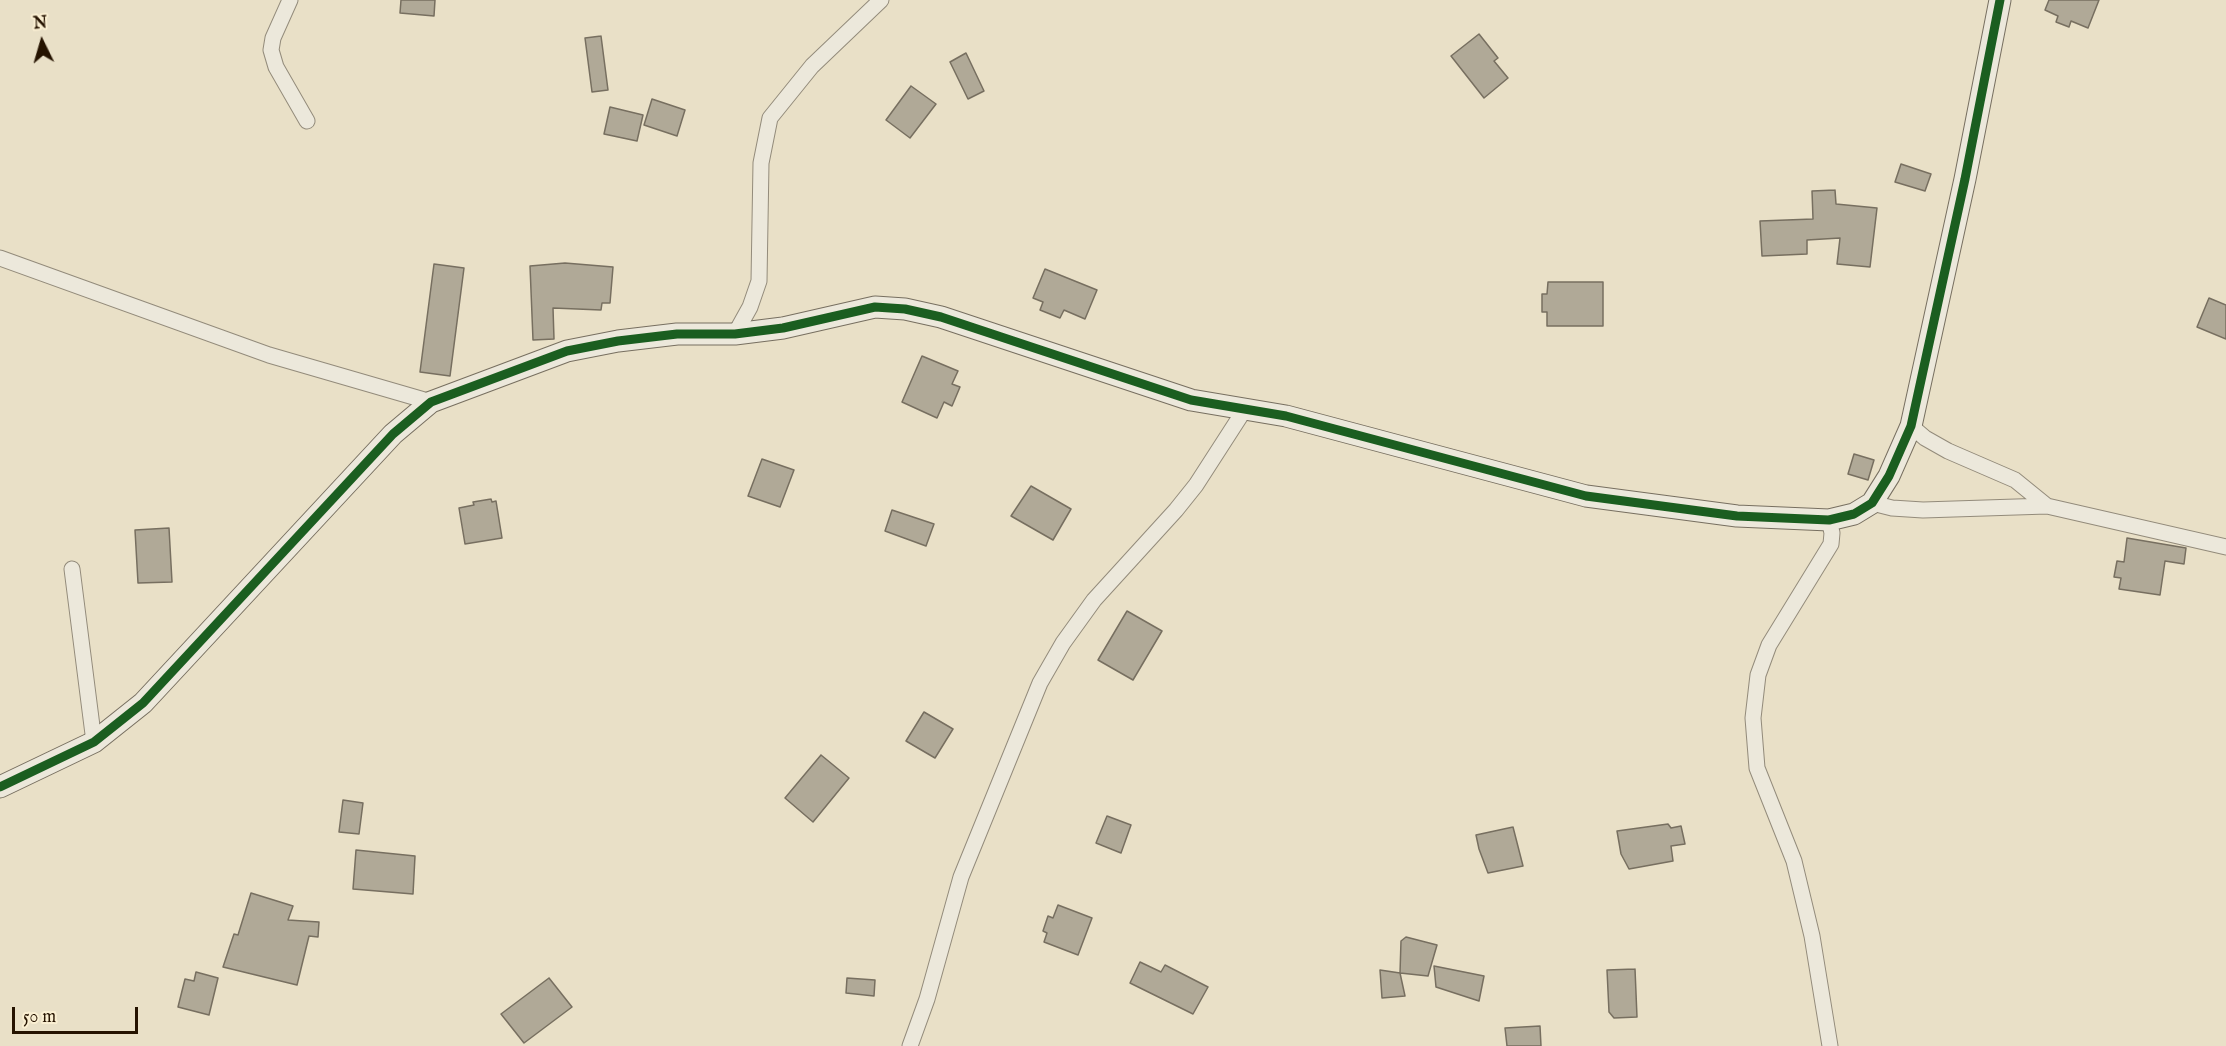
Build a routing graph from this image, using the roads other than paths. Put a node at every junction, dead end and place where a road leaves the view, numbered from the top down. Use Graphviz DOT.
graph roads {
  1 [pos="290,0"];
  2 [pos="881,0"];
  3 [pos="2000,0"];
  4 [pos="307,121"];
  5 [pos="0,258"];
  6 [pos="735,334"];
  7 [pos="431,402"];
  8 [pos="1245,409"];
  9 [pos="1911,426"];
  10 [pos="1872,503"];
  11 [pos="2047,506"];
  12 [pos="1829,520"];
  13 [pos="2226,548"];
  14 [pos="72,569"];
  15 [pos="94,742"];
  16 [pos="0,787"];
  17 [pos="910,1046"];
  18 [pos="1830,1046"];
  1 -- 4 [label="street"];
  2 -- 6 [label="street"];
  3 -- 9 [label="street"];
  5 -- 7 [label="street"];
  6 -- 7 [label="street"];
  6 -- 8 [label="street"];
  7 -- 15 [label="street"];
  8 -- 12 [label="street"];
  8 -- 17 [label="street"];
  9 -- 10 [label="street"];
  9 -- 11 [label="street"];
  10 -- 11 [label="street"];
  10 -- 12 [label="street"];
  11 -- 13 [label="street"];
  12 -- 18 [label="street"];
  14 -- 15 [label="street"];
  15 -- 16 [label="street"];
}
